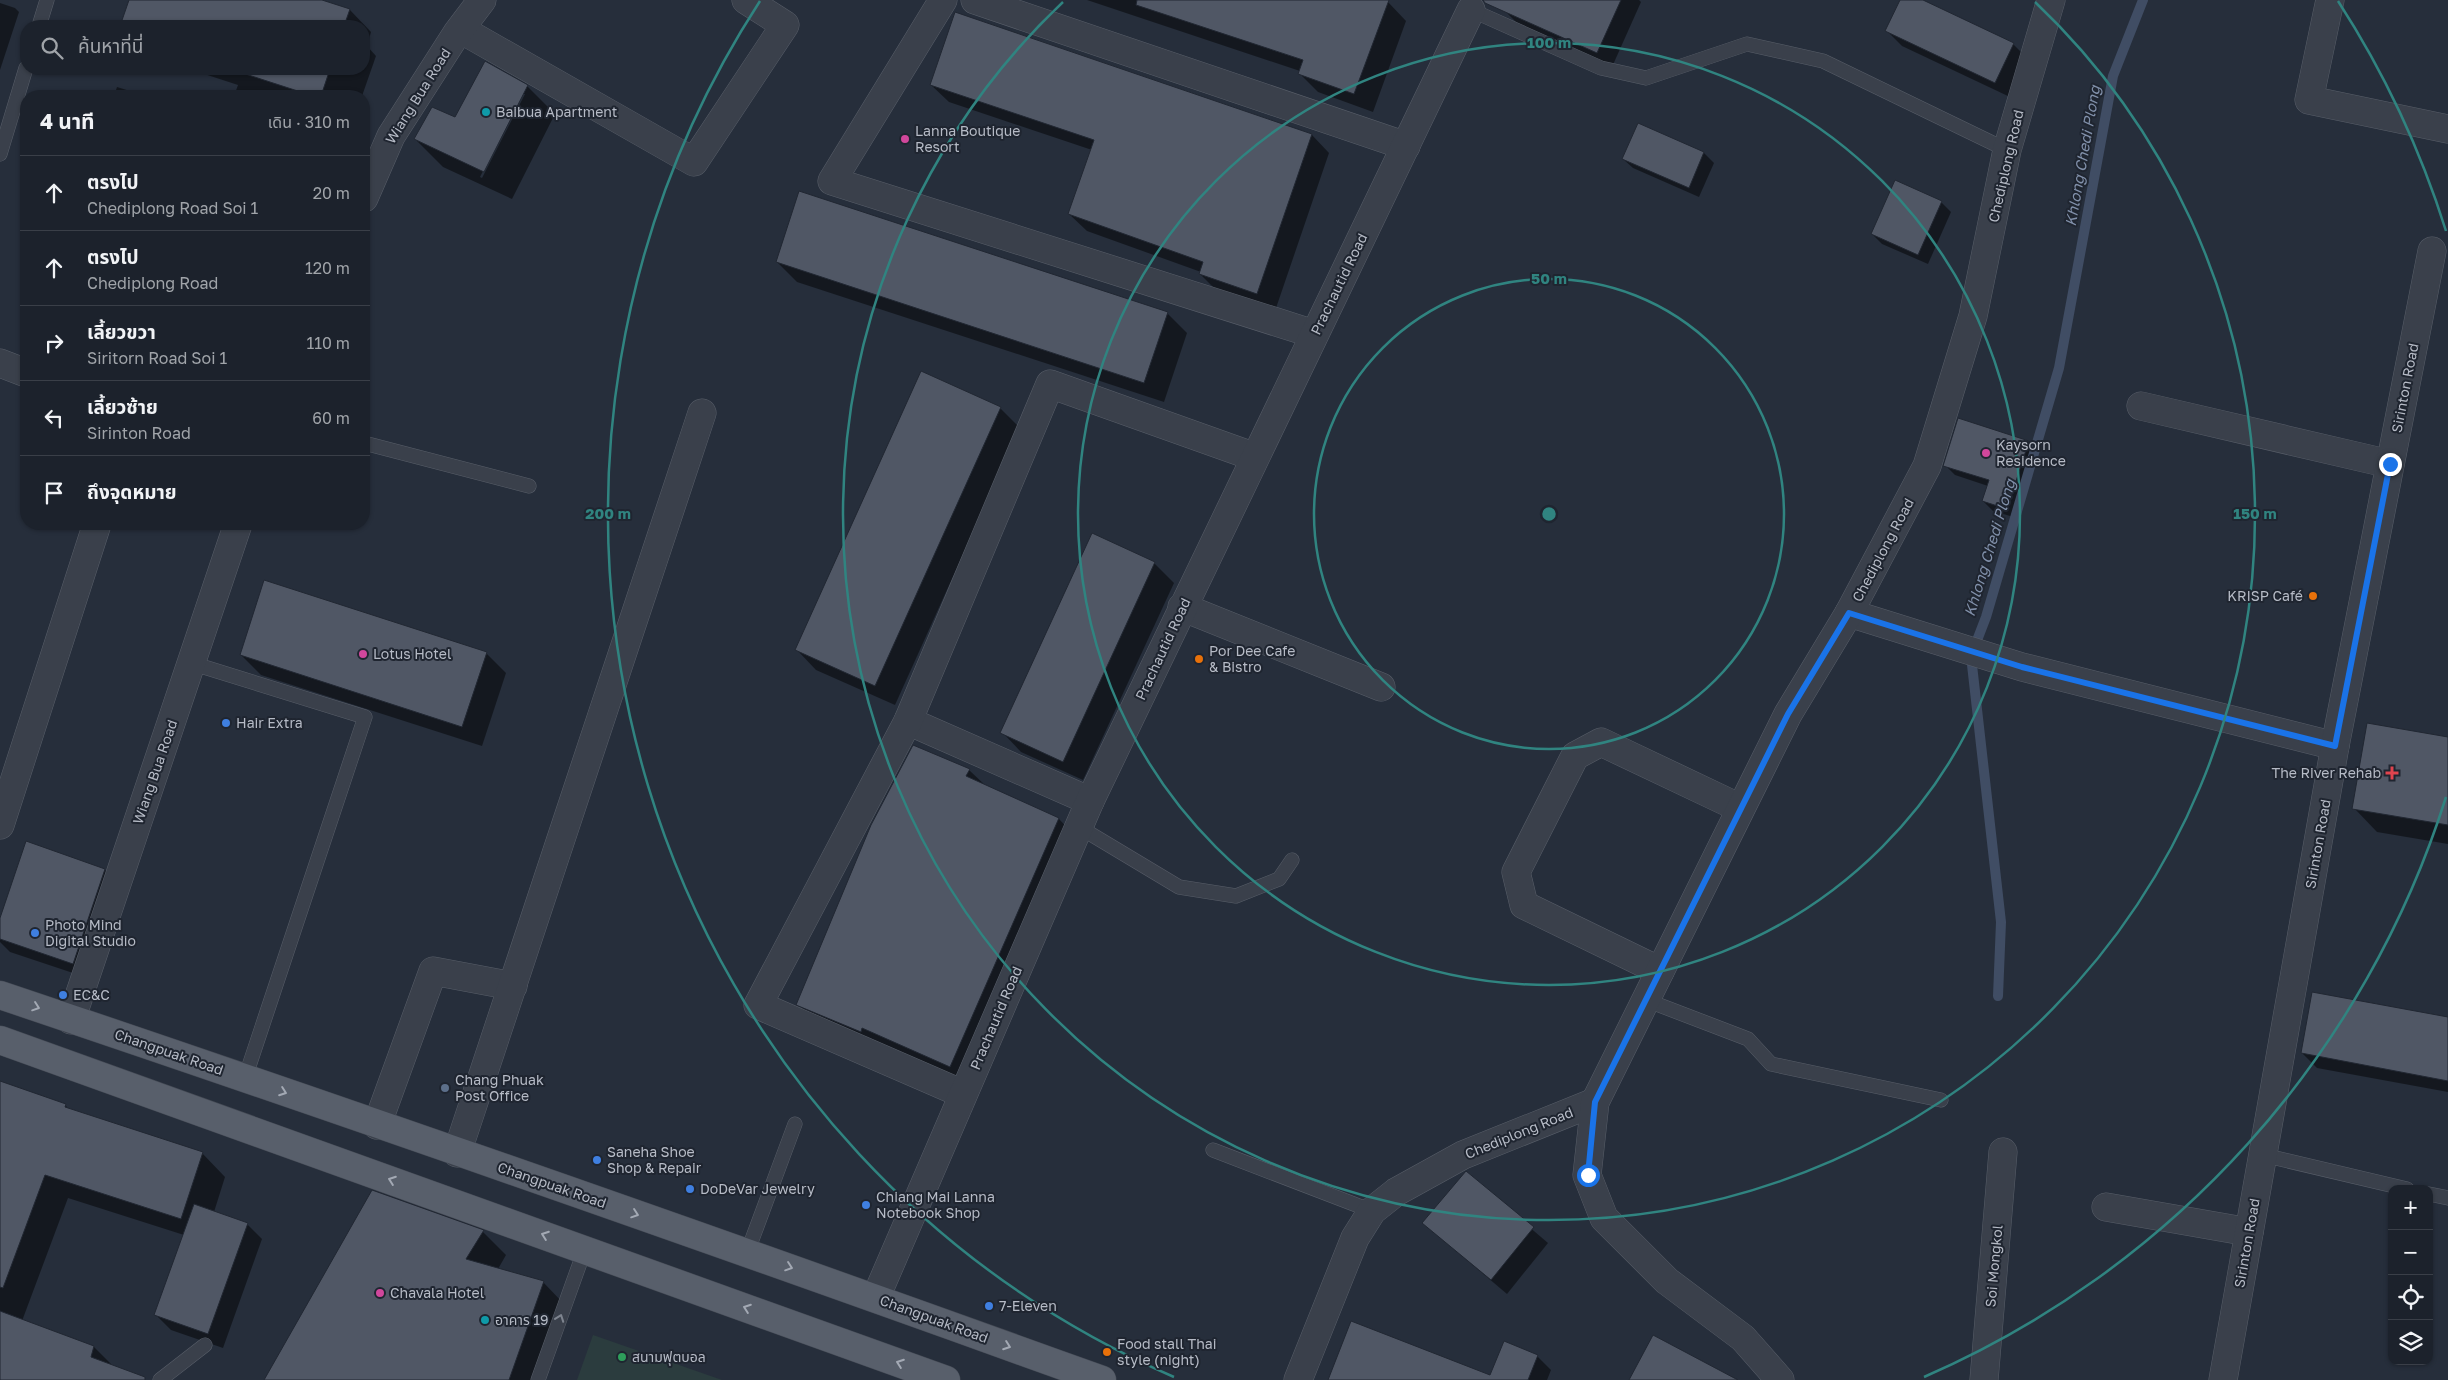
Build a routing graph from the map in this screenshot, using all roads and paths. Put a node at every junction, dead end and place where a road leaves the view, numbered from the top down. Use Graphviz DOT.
graph roads {
  1 [pos="47,0"];
  2 [pos="482,0"];
  3 [pos="746,0"];
  4 [pos="943,0"];
  5 [pos="975,0"];
  6 [pos="2051,0"];
  7 [pos="2330,0"];
  8 [pos="1471,10"];
  9 [pos="41,20"];
  10 [pos="462,30"];
  11 [pos="24,75"];
  12 [pos="2448,129"];
  13 [pos="1406,146"];
  14 [pos="2007,150"];
  15 [pos="0,154"];
  16 [pos="370,184"];
  17 [pos="2432,251"];
  18 [pos="1314,334"];
  19 [pos="0,363"];
  20 [pos="20,371"];
  21 [pos="2141,406"];
  22 [pos="702,413"];
  23 [pos="370,445"];
  24 [pos="1255,457"];
  25 [pos="2390,464"];
  26 [pos="529,486"];
  27 [pos="96,530"];
  28 [pos="236,530"];
  29 [pos="1182,607"];
  30 [pos="1849,613"];
  31 [pos="192,663"];
  32 [pos="1380,687"];
  33 [pos="908,721"];
  34 [pos="2335,746"];
  35 [pos="1090,801"];
  36 [pos="1740,808"];
  37 [pos="0,825"];
  38 [pos="1079,827"];
  39 [pos="1292,860"];
  40 [pos="1660,970"];
  41 [pos="513,986"];
  42 [pos="0,995"];
  43 [pos="1646,1000"];
  44 [pos="71,1020"];
  45 [pos="0,1040"];
  46 [pos="245,1078"];
  47 [pos="963,1094"];
  48 [pos="1941,1100"];
  49 [pos="1595,1102"];
  50 [pos="795,1124"];
  51 [pos="377,1125"];
  52 [pos="1213,1150"];
  53 [pos="2003,1152"];
  54 [pos="457,1153"];
  55 [pos="2263,1155"];
  56 [pos="2390,1185"];
  57 [pos="2433,1195"];
  58 [pos="2448,1198"];
  59 [pos="2106,1207"];
  60 [pos="1372,1211"];
  61 [pos="2249,1232"];
  62 [pos="585,1249"];
  63 [pos="747,1253"];
  64 [pos="876,1297"];
  65 [pos="205,1345"];
  66 [pos="160,1380"];
  67 [pos="538,1380"];
  68 [pos="946,1380"];
  69 [pos="1102,1380"];
  70 [pos="1298,1380"];
  71 [pos="1780,1380"];
  72 [pos="1984,1380"];
  73 [pos="2223,1380"];
  1 -- 9 [label="lane"];
  2 -- 10 [label="street, Wiang Bua Road"];
  3 -- 10 [label="street"];
  4 -- 18 [label="street"];
  5 -- 13 [label="street"];
  6 -- 14 [label="street, Chediplong Road"];
  7 -- 12 [label="street"];
  8 -- 13 [label="street, Prachautid Road"];
  8 -- 14 [label="lane"];
  10 -- 16 [label="street, Wiang Bua Road"];
  11 -- 15 [label="lane"];
  13 -- 18 [label="street, Prachautid Road"];
  14 -- 30 [label="street, Chediplong Road"];
  17 -- 25 [label="street, Sirinton Road"];
  18 -- 24 [label="street, Prachautid Road"];
  19 -- 20 [label="street"];
  21 -- 25 [label="street"];
  22 -- 41 [label="street"];
  23 -- 26 [label="lane"];
  24 -- 29 [label="street, Prachautid Road"];
  24 -- 33 [label="street"];
  25 -- 34 [label="street, Sirinton Road"];
  27 -- 37 [label="street"];
  28 -- 31 [label="street, Wiang Bua Road"];
  29 -- 32 [label="street"];
  29 -- 35 [label="street, Prachautid Road"];
  30 -- 34 [label="street"];
  30 -- 36 [label="street, Chediplong Road"];
  31 -- 44 [label="street, Wiang Bua Road"];
  31 -- 46 [label="lane"];
  33 -- 35 [label="street"];
  33 -- 47 [label="street"];
  34 -- 55 [label="street, Sirinton Road"];
  35 -- 38 [label="street, Prachautid Road"];
  36 -- 40 [label="street, Chediplong Road"];
  36 -- 40 [label="street"];
  38 -- 39 [label="lane"];
  38 -- 47 [label="street, Prachautid Road"];
  40 -- 43 [label="street, Chediplong Road"];
  41 -- 51 [label="street"];
  41 -- 54 [label="street"];
  42 -- 44 [label="main road, Changpuak Road, one-way"];
  43 -- 48 [label="lane"];
  43 -- 49 [label="street, Chediplong Road"];
  44 -- 46 [label="main road, Changpuak Road"];
  62 -- 45 [label="main road, one-way"];
  46 -- 51 [label="main road, Changpuak Road, one-way"];
  47 -- 64 [label="street, Prachautid Road"];
  49 -- 60 [label="street, Chediplong Road"];
  49 -- 71 [label="street"];
  50 -- 63 [label="lane"];
  51 -- 54 [label="main road, Changpuak Road"];
  52 -- 60 [label="lane"];
  53 -- 72 [label="street, Soi Mongkol"];
  54 -- 63 [label="main road, Changpuak Road, one-way"];
  55 -- 56 [label="lane"];
  55 -- 61 [label="street, Sirinton Road"];
  57 -- 58 [label="lane"];
  59 -- 61 [label="street"];
  60 -- 70 [label="street, Chediplong Road"];
  61 -- 73 [label="street, Sirinton Road"];
  67 -- 62 [label="lane, one-way"];
  68 -- 62 [label="main road, one-way"];
  63 -- 64 [label="main road, Changpuak Road, one-way"];
  64 -- 69 [label="main road, Changpuak Road, one-way"];
  65 -- 66 [label="lane"];
}
